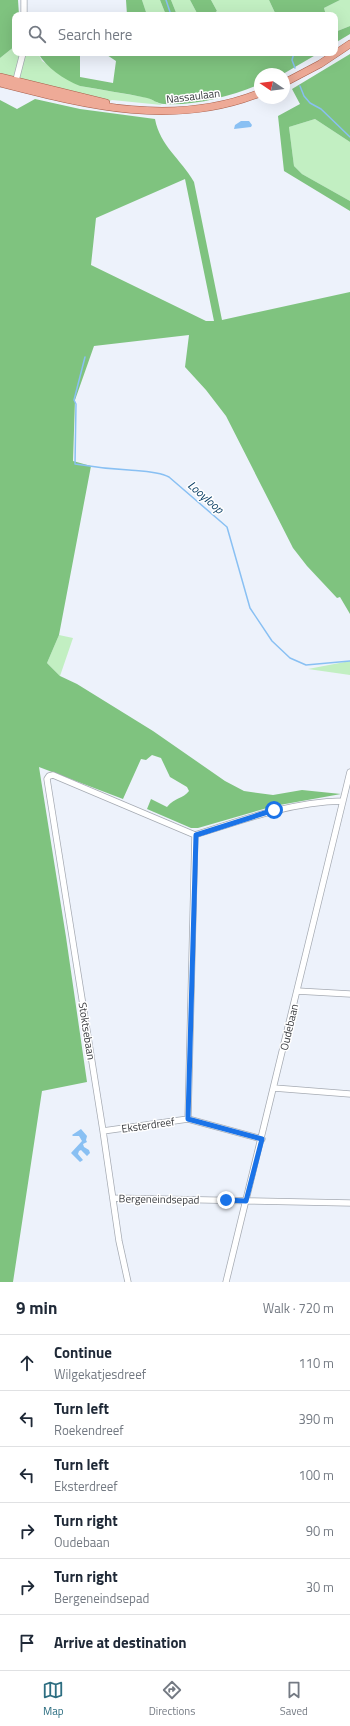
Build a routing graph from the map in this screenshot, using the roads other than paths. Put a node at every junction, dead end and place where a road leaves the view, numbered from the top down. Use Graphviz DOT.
graph roads {
  1 [pos="24,0"];
  2 [pos="24,12"];
  3 [pos="350,44"];
  4 [pos="338,52"];
  5 [pos="22,56"];
  6 [pos="332,56"];
  7 [pos="0,76"];
  8 [pos="290,80"];
  9 [pos="0,83"];
  10 [pos="15,84"];
  11 [pos="254,95"];
  12 [pos="350,772"];
  13 [pos="343,801"];
  14 [pos="196,835"];
  15 [pos="297,991"];
  16 [pos="350,994"];
  17 [pos="274,1088"];
  18 [pos="350,1094"];
  19 [pos="188,1119"];
  20 [pos="103,1131"];
  21 [pos="262,1139"];
  22 [pos="113,1198"];
  23 [pos="246,1201"];
  24 [pos="350,1203"];
  25 [pos="128,1282"];
  26 [pos="226,1282"];
  1 -- 2 [label="street"];
  3 -- 4 [label="main road"];
  5 -- 10 [label="street"];
  6 -- 8 [label="main road"];
  7 -- 10 [label="main road, Nassaulaan"];
  9 -- 10 [label="main road, Nassaulaan"];
  10 -- 11 [label="main road, Nassaulaan"];
  12 -- 13 [label="street, Oudebaan"];
  13 -- 14 [label="street"];
  13 -- 15 [label="street, Oudebaan"];
  14 -- 19 [label="street"];
  14 -- 20 [label="street, Stoktsebaan"];
  15 -- 16 [label="street"];
  15 -- 17 [label="street, Oudebaan"];
  17 -- 18 [label="street"];
  17 -- 21 [label="street, Oudebaan"];
  19 -- 20 [label="street, Eksterdreef"];
  19 -- 21 [label="street, Eksterdreef"];
  20 -- 22 [label="street, Stoktsebaan"];
  21 -- 23 [label="street, Oudebaan"];
  22 -- 23 [label="street, Bergeneindsepad"];
  22 -- 25 [label="street, Stoktsebaan"];
  23 -- 24 [label="street, Bergeneindsepad"];
  23 -- 26 [label="street, Oudebaan"];
}
